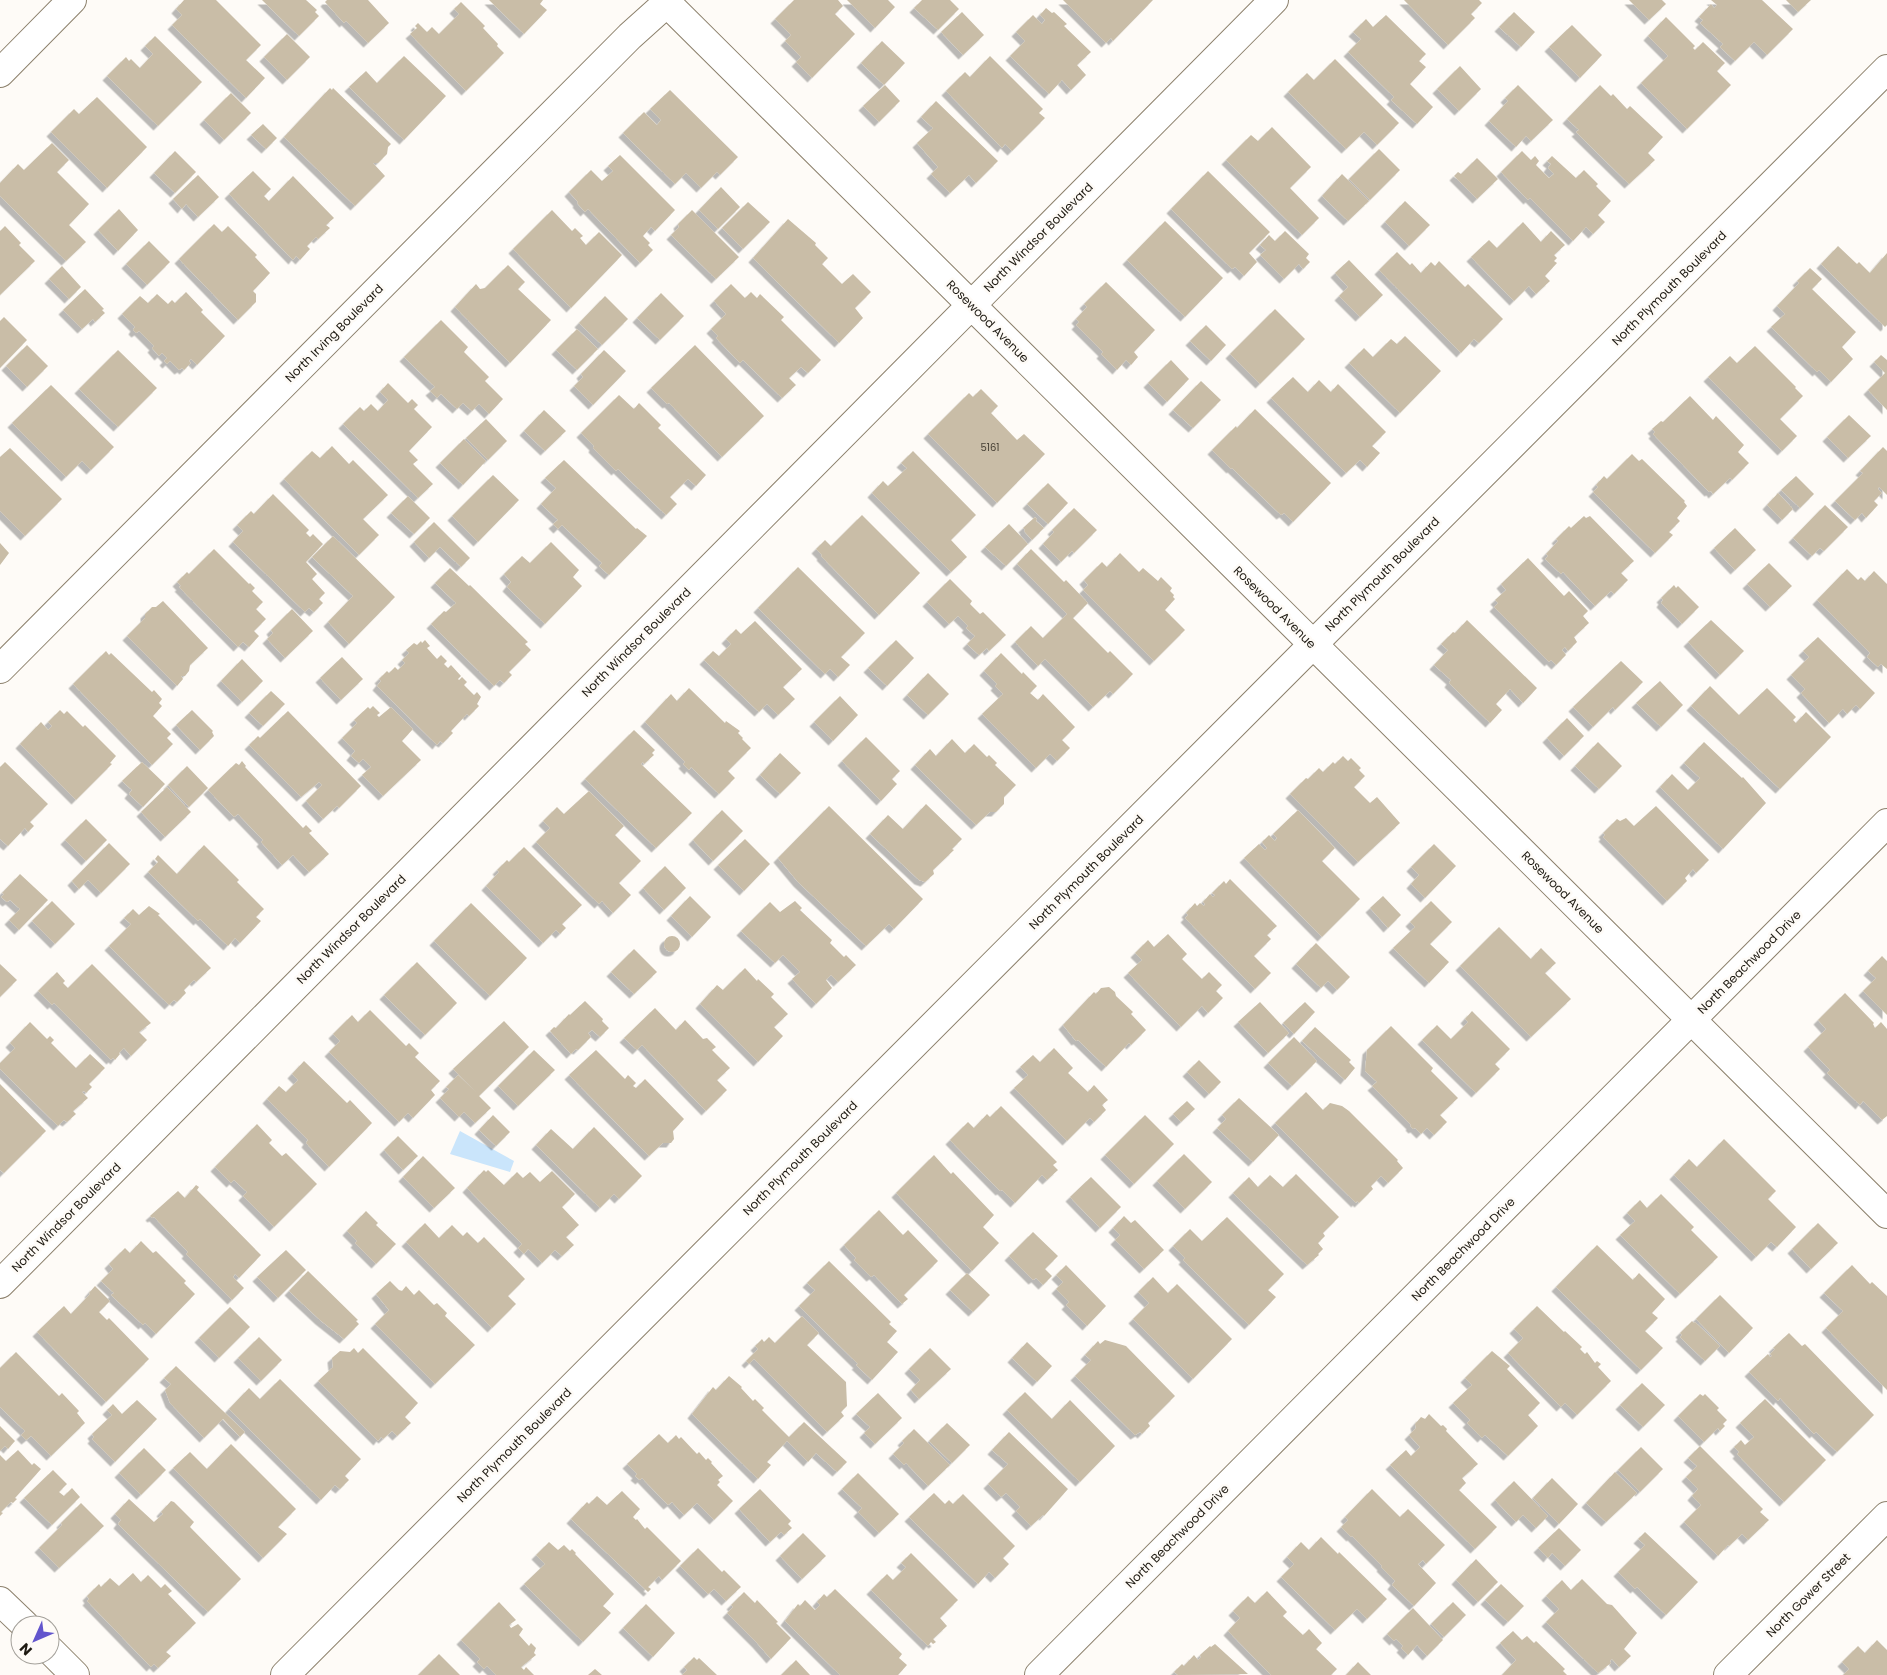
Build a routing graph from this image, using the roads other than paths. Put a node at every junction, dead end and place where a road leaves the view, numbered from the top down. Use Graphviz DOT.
graph roads {
  1 [pos="72,0"];
  2 [pos="1274,0"];
  3 [pos="667,1"];
  4 [pos="1887,69"];
  5 [pos="0,73"];
  6 [pos="971,304"];
  7 [pos="1313,644"];
  8 [pos="0,669"];
  9 [pos="1887,823"];
  10 [pos="1691,1020"];
  11 [pos="1887,1214"];
  12 [pos="0,1284"];
  13 [pos="1887,1516"];
  14 [pos="0,1600"];
  15 [pos="15,1615"];
  16 [pos="60,1660"];
  17 [pos="75,1675"];
  18 [pos="285,1675"];
  19 [pos="1039,1675"];
  20 [pos="1728,1675"];
  1 -- 5 [label="street"];
  2 -- 6 [label="street, North Windsor Boulevard"];
  3 -- 6 [label="street, Rosewood Avenue"];
  3 -- 8 [label="street, North Irving Boulevard"];
  4 -- 7 [label="street, North Plymouth Boulevard"];
  6 -- 7 [label="street, Rosewood Avenue"];
  6 -- 12 [label="street, North Windsor Boulevard"];
  7 -- 10 [label="street, Rosewood Avenue"];
  7 -- 18 [label="street, North Plymouth Boulevard"];
  9 -- 10 [label="street, North Beachwood Drive"];
  10 -- 11 [label="street, Rosewood Avenue"];
  10 -- 19 [label="street, North Beachwood Drive"];
  13 -- 20 [label="street, North Gower Street"];
  14 -- 15 [label="street"];
  16 -- 17 [label="street"];
}
